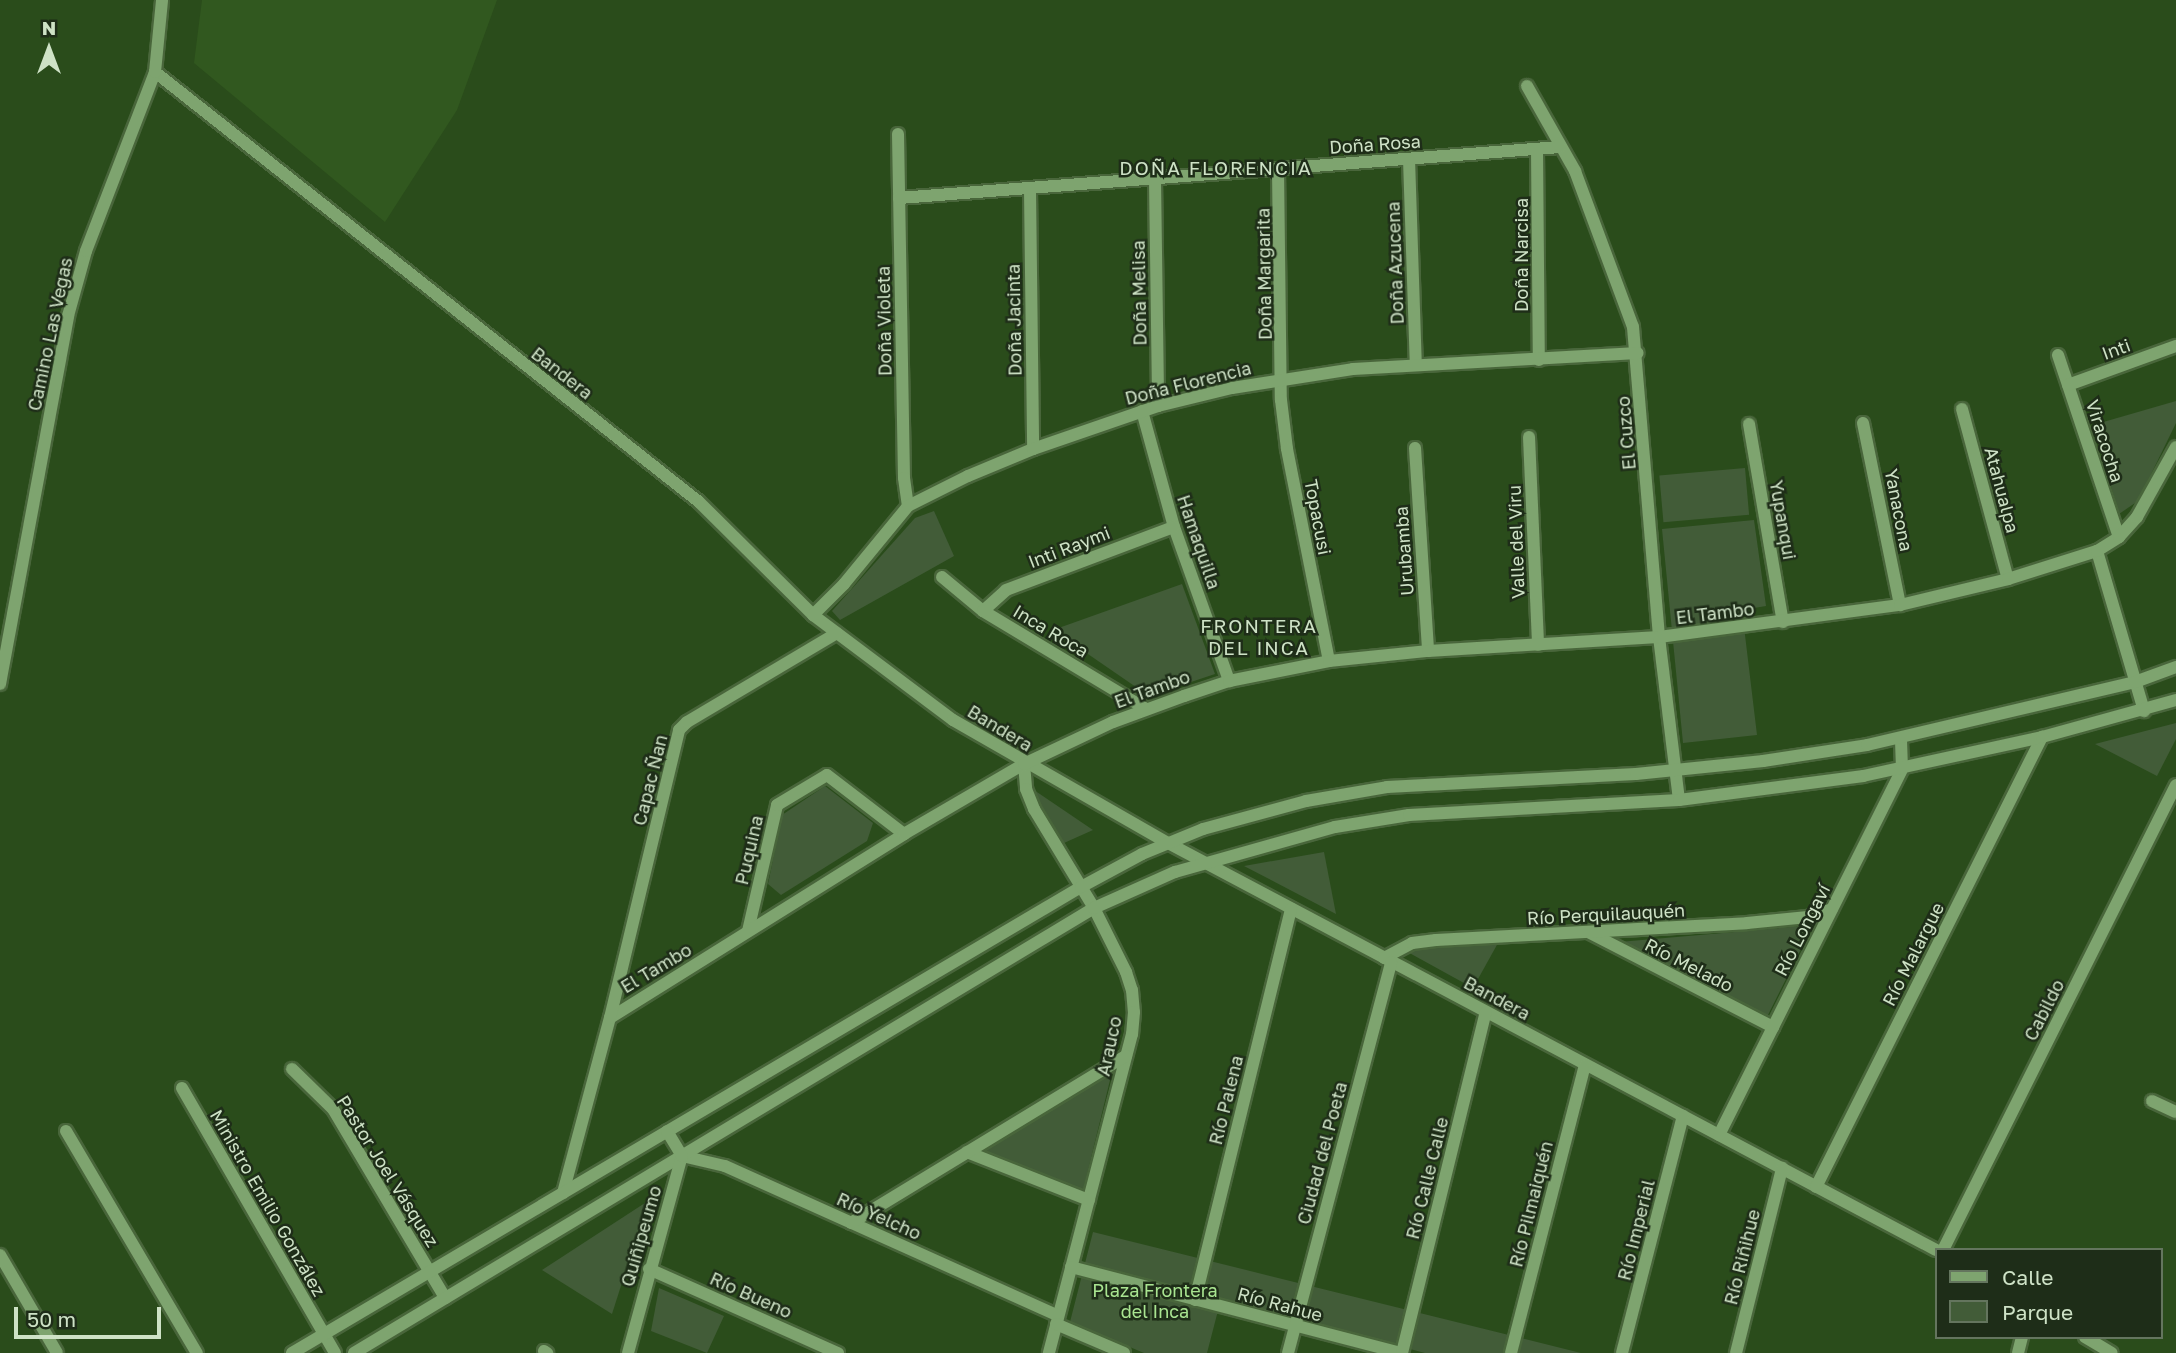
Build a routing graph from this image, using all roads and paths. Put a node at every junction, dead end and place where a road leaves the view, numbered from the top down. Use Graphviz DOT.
graph roads {
  1 [pos="162,0"];
  2 [pos="155,72"];
  3 [pos="1527,86"];
  4 [pos="898,134"];
  5 [pos="1560,147"];
  6 [pos="1537,150"];
  7 [pos="1409,159"];
  8 [pos="1278,169"];
  9 [pos="1155,180"];
  10 [pos="1030,190"];
  11 [pos="899,198"];
  12 [pos="2176,346"];
  13 [pos="1638,354"];
  14 [pos="2058,355"];
  15 [pos="1539,360"];
  16 [pos="1416,365"];
  17 [pos="1283,378"];
  18 [pos="2068,385"];
  19 [pos="1158,406"];
  20 [pos="1962,409"];
  21 [pos="1142,411"];
  22 [pos="1863,423"];
  23 [pos="1749,424"];
  24 [pos="1530,438"];
  25 [pos="2176,447"];
  26 [pos="1415,448"];
  27 [pos="1033,449"];
  28 [pos="908,506"];
  29 [pos="1174,527"];
  30 [pos="2119,537"];
  31 [pos="2097,551"];
  32 [pos="942,577"];
  33 [pos="2008,579"];
  34 [pos="1900,605"];
  35 [pos="983,611"];
  36 [pos="813,615"];
  37 [pos="1783,622"];
  38 [pos="837,633"];
  39 [pos="1659,637"];
  40 [pos="1538,645"];
  41 [pos="1428,651"];
  42 [pos="1329,661"];
  43 [pos="2176,667"];
  44 [pos="1229,681"];
  45 [pos="2135,682"];
  46 [pos="0,684"];
  47 [pos="2176,700"];
  48 [pos="1146,709"];
  49 [pos="2144,711"];
  50 [pos="2042,737"];
  51 [pos="1900,738"];
  52 [pos="1024,764"];
  53 [pos="1902,769"];
  54 [pos="1675,771"];
  55 [pos="2176,785"];
  56 [pos="1679,800"];
  57 [pos="904,834"];
  58 [pos="1167,843"];
  59 [pos="1204,862"];
  60 [pos="1081,887"];
  61 [pos="1094,908"];
  62 [pos="1292,909"];
  63 [pos="1832,909"];
  64 [pos="748,931"];
  65 [pos="1590,933"];
  66 [pos="1387,960"];
  67 [pos="1486,1012"];
  68 [pos="610,1018"];
  69 [pos="1773,1027"];
  70 [pos="1126,1056"];
  71 [pos="1585,1065"];
  72 [pos="292,1069"];
  73 [pos="181,1088"];
  74 [pos="2152,1101"];
  75 [pos="2176,1112"];
  76 [pos="1683,1116"];
  77 [pos="66,1131"];
  78 [pos="667,1131"];
  79 [pos="1719,1135"];
  80 [pos="967,1152"];
  81 [pos="682,1156"];
  82 [pos="1782,1168"];
  83 [pos="1816,1187"];
  84 [pos="563,1193"];
  85 [pos="1088,1200"];
  86 [pos="851,1223"];
  87 [pos="1944,1248"];
  88 [pos="1934,1249"];
  89 [pos="0,1255"];
  90 [pos="1071,1267"];
  91 [pos="649,1269"];
  92 [pos="429,1272"];
  93 [pos="445,1298"];
  94 [pos="1195,1300"];
  95 [pos="1057,1320"];
  96 [pos="1295,1326"];
  97 [pos="324,1334"];
  98 [pos="2088,1339"];
  99 [pos="57,1353"];
  100 [pos="197,1353"];
  101 [pos="292,1353"];
  102 [pos="335,1353"];
  103 [pos="354,1353"];
  104 [pos="628,1353"];
  105 [pos="838,1353"];
  106 [pos="1049,1353"];
  107 [pos="1124,1353"];
  108 [pos="1288,1353"];
  109 [pos="1401,1353"];
  110 [pos="1511,1353"];
  111 [pos="1622,1353"];
  112 [pos="1736,1353"];
  113 [pos="2112,1353"];
  1 -- 2 [label="street, Camino Las Vegas"];
  2 -- 36 [label="street, Bandera"];
  2 -- 46 [label="street, Camino Las Vegas"];
  3 -- 5 [label="street, El Cuzco"];
  4 -- 11 [label="street, Doña Violeta"];
  5 -- 6 [label="street, Doña Rosa"];
  5 -- 13 [label="street, El Cuzco"];
  6 -- 7 [label="street, Doña Rosa"];
  6 -- 15 [label="street, Doña Narcisa"];
  7 -- 8 [label="street, Doña Rosa"];
  7 -- 16 [label="street, Doña Azucena"];
  8 -- 9 [label="street, Doña Rosa"];
  8 -- 17 [label="street, Doña Margarita"];
  9 -- 10 [label="street, Doña Rosa"];
  9 -- 19 [label="street, Doña Melisa"];
  10 -- 11 [label="street, Doña Rosa"];
  10 -- 27 [label="street, Doña Jacinta"];
  11 -- 28 [label="street, Doña Violeta"];
  12 -- 18 [label="street, Inti"];
  13 -- 15 [label="street, Doña Florencia"];
  13 -- 39 [label="street, El Cuzco"];
  14 -- 18 [label="street, Viracocha"];
  15 -- 16 [label="street, Doña Florencia"];
  16 -- 17 [label="street, Doña Florencia"];
  17 -- 19 [label="street, Doña Florencia"];
  17 -- 42 [label="street, Topacusi"];
  18 -- 30 [label="street, Viracocha"];
  19 -- 21 [label="street, Doña Florencia"];
  20 -- 33 [label="street, Atahualpa"];
  21 -- 27 [label="street, Doña Florencia"];
  21 -- 29 [label="street, Hamaquilla"];
  22 -- 34 [label="street, Yanacona"];
  23 -- 37 [label="street, Yupanqui"];
  24 -- 40 [label="street, Valle del Viru"];
  25 -- 30 [label="street, El Tambo"];
  26 -- 41 [label="street, Urubamba"];
  27 -- 28 [label="street, Doña Florencia"];
  28 -- 36 [label="street, Doña Florencia"];
  29 -- 35 [label="street, Inti Raymi"];
  29 -- 44 [label="street, Hamaquilla"];
  30 -- 31 [label="street, El Tambo"];
  31 -- 33 [label="street, El Tambo"];
  31 -- 45 [label="street"];
  32 -- 35 [label="street, Inca Roca"];
  33 -- 34 [label="street, El Tambo"];
  34 -- 37 [label="street, El Tambo"];
  35 -- 48 [label="street, Inca Roca"];
  36 -- 38 [label="street, Bandera"];
  37 -- 39 [label="street, El Tambo"];
  38 -- 52 [label="street, Bandera"];
  38 -- 68 [label="street, Capac Ñan"];
  39 -- 40 [label="street, El Tambo"];
  39 -- 54 [label="street, El Cuzco"];
  40 -- 41 [label="street, El Tambo"];
  41 -- 42 [label="street, El Tambo"];
  42 -- 44 [label="street, El Tambo"];
  43 -- 45 [label="street"];
  44 -- 48 [label="street, El Tambo"];
  45 -- 49 [label="street"];
  45 -- 51 [label="street"];
  47 -- 49 [label="street"];
  48 -- 52 [label="street, El Tambo"];
  49 -- 50 [label="street"];
  50 -- 53 [label="street"];
  50 -- 83 [label="street, Río Malargue"];
  51 -- 53 [label="street"];
  51 -- 54 [label="street"];
  52 -- 57 [label="street, El Tambo"];
  52 -- 58 [label="street, Bandera"];
  52 -- 60 [label="street, Arauco"];
  53 -- 56 [label="street"];
  53 -- 63 [label="street, Río Longaví"];
  54 -- 56 [label="street, El Cuzco"];
  54 -- 58 [label="street"];
  55 -- 87 [label="street, Cabildo"];
  56 -- 59 [label="street"];
  57 -- 64 [label="street, El Tambo"];
  57 -- 64 [label="street, Puquina"];
  58 -- 59 [label="street, Bandera"];
  58 -- 60 [label="street"];
  59 -- 61 [label="street"];
  59 -- 62 [label="street, Bandera"];
  60 -- 61 [label="street, Arauco"];
  60 -- 78 [label="street"];
  61 -- 70 [label="street, Arauco"];
  61 -- 81 [label="street"];
  62 -- 66 [label="street, Bandera"];
  62 -- 94 [label="street, Río Palena"];
  63 -- 65 [label="street, Río Perquilauquén"];
  63 -- 69 [label="street, Río Longaví"];
  64 -- 68 [label="street, El Tambo"];
  65 -- 66 [label="street, Río Perquilauquén"];
  65 -- 69 [label="street, Río Melado"];
  66 -- 67 [label="street, Bandera"];
  66 -- 96 [label="street, Ciudad del Poeta"];
  67 -- 71 [label="street, Bandera"];
  67 -- 109 [label="street, Río Calle Calle"];
  68 -- 84 [label="street"];
  69 -- 79 [label="street, Río Longaví"];
  70 -- 80 [label="street"];
  70 -- 85 [label="street, Arauco"];
  71 -- 76 [label="street, Bandera"];
  71 -- 110 [label="street, Río Pilmaiquén"];
  72 -- 92 [label="street, Pastor Joel Vásquez"];
  73 -- 97 [label="street, Ministro Emilio González"];
  74 -- 75 [label="street"];
  76 -- 79 [label="street, Bandera"];
  76 -- 111 [label="street, Río Imperial"];
  77 -- 100 [label="street"];
  78 -- 81 [label="street"];
  78 -- 84 [label="street"];
  79 -- 82 [label="street, Bandera"];
  80 -- 85 [label="street"];
  80 -- 86 [label="street"];
  81 -- 86 [label="street, Río Yelcho"];
  81 -- 91 [label="street, Quiñipeumo"];
  81 -- 93 [label="street"];
  82 -- 83 [label="street, Bandera"];
  82 -- 112 [label="street, Río Riñihue"];
  83 -- 88 [label="street, Bandera"];
  84 -- 92 [label="street"];
  85 -- 90 [label="street, Arauco"];
  86 -- 95 [label="street, Río Yelcho"];
  89 -- 99 [label="street"];
  90 -- 94 [label="street, Río Rahue"];
  90 -- 95 [label="street, Arauco"];
  91 -- 104 [label="street, Quiñipeumo"];
  91 -- 105 [label="street, Río Bueno"];
  92 -- 93 [label="street, Pastor Joel Vásquez"];
  92 -- 97 [label="street"];
  93 -- 103 [label="street"];
  94 -- 96 [label="street, Río Rahue"];
  95 -- 106 [label="street, Arauco"];
  95 -- 107 [label="street, Río Yelcho"];
  96 -- 108 [label="street, Ciudad del Poeta"];
  96 -- 109 [label="street, Río Rahue"];
  97 -- 101 [label="street"];
  97 -- 102 [label="street, Ministro Emilio González"];
  98 -- 113 [label="street"];
}
